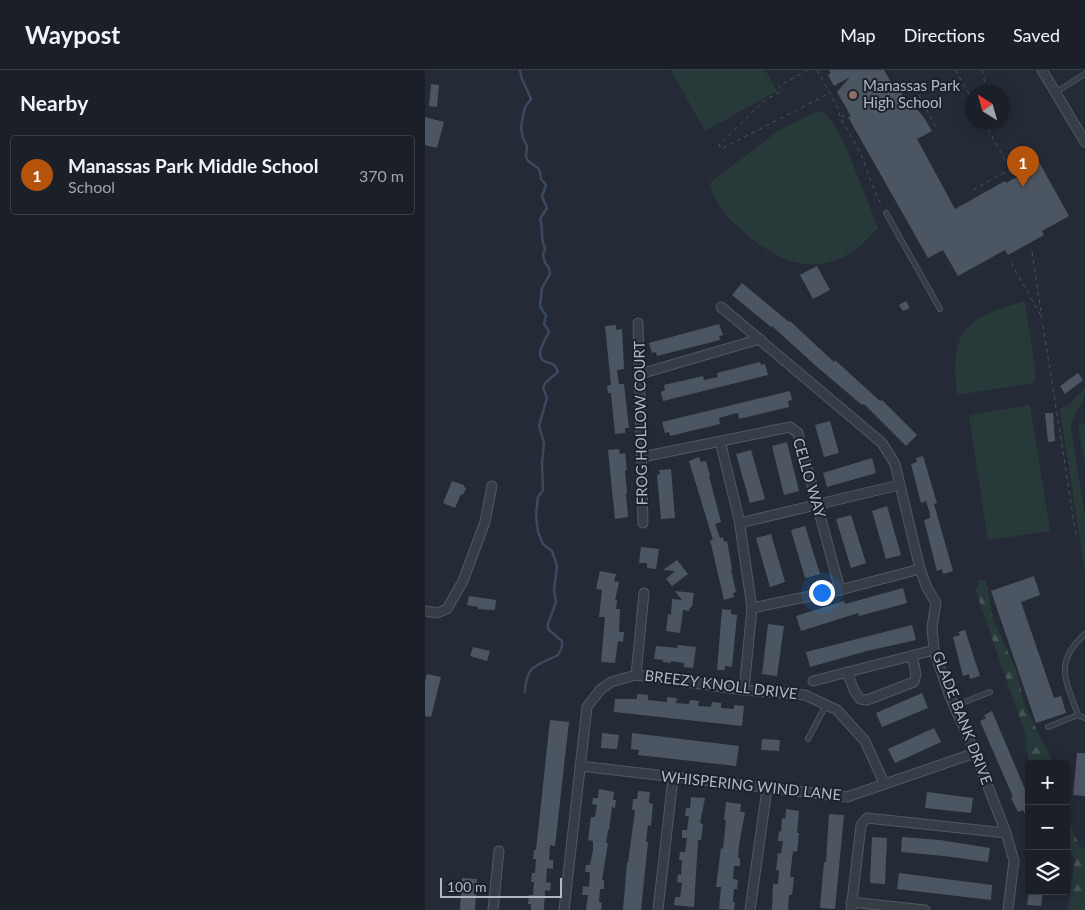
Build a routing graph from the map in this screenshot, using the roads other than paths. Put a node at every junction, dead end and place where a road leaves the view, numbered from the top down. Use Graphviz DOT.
graph roads {
  1 [pos="1042,70"];
  2 [pos="1085,74"];
  3 [pos="1056,92"];
  4 [pos="1085,142"];
  5 [pos="886,213"];
  6 [pos="721,307"];
  7 [pos="940,309"];
  8 [pos="638,322"];
  9 [pos="760,339"];
  10 [pos="640,374"];
  11 [pos="720,441"];
  12 [pos="642,457"];
  13 [pos="899,485"];
  14 [pos="492,486"];
  15 [pos="817,505"];
  16 [pos="643,523"];
  17 [pos="740,524"];
  18 [pos="920,569"];
  19 [pos="840,590"];
  20 [pos="644,594"];
  21 [pos="752,608"];
  22 [pos="425,611"];
  23 [pos="1085,634"];
  24 [pos="934,650"];
  25 [pos="913,656"];
  26 [pos="847,672"];
  27 [pos="636,675"];
  28 [pos="813,681"];
  29 [pos="744,690"];
  30 [pos="990,692"];
  31 [pos="826,704"];
  32 [pos="954,706"];
  33 [pos="1078,716"];
  34 [pos="1085,718"];
  35 [pos="1048,726"];
  36 [pos="808,739"];
  37 [pos="975,753"];
  38 [pos="580,766"];
  39 [pos="673,778"];
  40 [pos="884,783"];
  41 [pos="767,789"];
  42 [pos="1006,833"];
  43 [pos="499,852"];
  44 [pos="851,906"];
  45 [pos="493,910"];
  46 [pos="564,910"];
  47 [pos="658,910"];
  48 [pos="750,910"];
  49 [pos="925,910"];
  50 [pos="1008,910"];
  1 -- 3 [label="street"];
  2 -- 3 [label="lane"];
  3 -- 4 [label="street"];
  5 -- 7 [label="lane"];
  6 -- 9 [label="street, GLADE BANK DRIVE"];
  8 -- 10 [label="street, FROG HOLLOW COURT"];
  9 -- 10 [label="street"];
  9 -- 13 [label="street, GLADE BANK DRIVE"];
  10 -- 12 [label="street, FROG HOLLOW COURT"];
  11 -- 12 [label="street, CELLO WAY"];
  11 -- 15 [label="street, CELLO WAY"];
  11 -- 17 [label="street"];
  12 -- 16 [label="street, FROG HOLLOW COURT"];
  13 -- 15 [label="street"];
  13 -- 18 [label="street, GLADE BANK DRIVE"];
  14 -- 22 [label="street"];
  15 -- 17 [label="street"];
  15 -- 19 [label="street, CELLO WAY"];
  17 -- 21 [label="street"];
  18 -- 19 [label="street"];
  18 -- 24 [label="street, GLADE BANK DRIVE"];
  19 -- 21 [label="street"];
  20 -- 27 [label="street"];
  21 -- 29 [label="street"];
  23 -- 33 [label="lane"];
  24 -- 25 [label="street"];
  24 -- 32 [label="street, GLADE BANK DRIVE"];
  25 -- 26 [label="street"];
  25 -- 26 [label="street"];
  26 -- 28 [label="street"];
  27 -- 29 [label="street, BREEZY KNOLL DRIVE"];
  27 -- 38 [label="street, BREEZY KNOLL DRIVE"];
  29 -- 31 [label="street, BREEZY KNOLL DRIVE"];
  30 -- 32 [label="lane"];
  31 -- 36 [label="lane"];
  31 -- 40 [label="street, BREEZY KNOLL DRIVE"];
  32 -- 37 [label="street, GLADE BANK DRIVE"];
  33 -- 34 [label="lane"];
  33 -- 35 [label="lane"];
  37 -- 40 [label="street, WHISPERING WIND LANE"];
  37 -- 42 [label="street, GLADE BANK DRIVE"];
  38 -- 39 [label="street, WHISPERING WIND LANE"];
  38 -- 46 [label="street, BREEZY KNOLL DRIVE"];
  39 -- 41 [label="street, WHISPERING WIND LANE"];
  39 -- 47 [label="street"];
  40 -- 41 [label="street, WHISPERING WIND LANE"];
  41 -- 48 [label="street"];
  42 -- 44 [label="street"];
  42 -- 50 [label="street, GLADE BANK DRIVE"];
  43 -- 45 [label="street"];
  44 -- 49 [label="street"];
}
